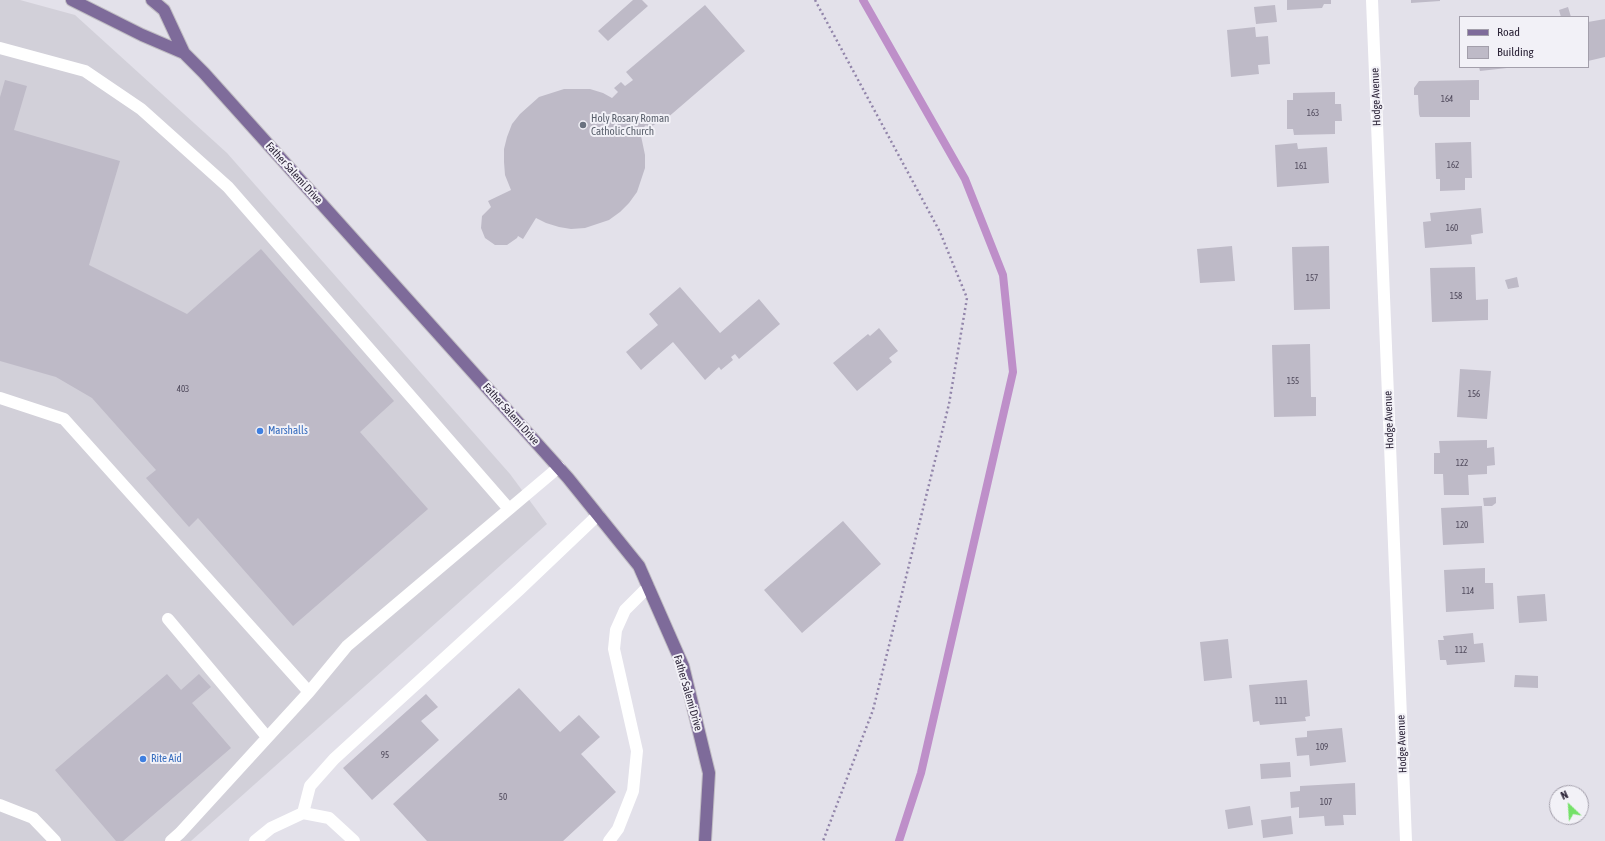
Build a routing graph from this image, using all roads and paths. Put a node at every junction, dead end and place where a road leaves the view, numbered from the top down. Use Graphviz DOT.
graph roads {
  1 [pos="72,0"];
  2 [pos="152,0"];
  3 [pos="815,0"];
  4 [pos="1372,0"];
  5 [pos="0,48"];
  6 [pos="184,53"];
  7 [pos="0,398"];
  8 [pos="558,467"];
  9 [pos="510,508"];
  10 [pos="598,515"];
  11 [pos="648,587"];
  12 [pos="168,619"];
  13 [pos="309,692"];
  14 [pos="268,737"];
  15 [pos="0,805"];
  16 [pos="303,813"];
  17 [pos="349,839"];
  18 [pos="55,841"];
  19 [pos="171,841"];
  20 [pos="255,841"];
  21 [pos="609,841"];
  22 [pos="705,841"];
  23 [pos="823,841"];
  24 [pos="1406,841"];
  1 -- 6 [label="main road, Father Salemi Drive"];
  2 -- 6 [label="main road, Father Salemi Drive"];
  3 -- 23 [label="path"];
  4 -- 24 [label="street, Hodge Avenue"];
  5 -- 9 [label="street"];
  6 -- 8 [label="main road, Father Salemi Drive"];
  7 -- 13 [label="street"];
  8 -- 9 [label="street"];
  8 -- 10 [label="main road, Father Salemi Drive"];
  9 -- 13 [label="street"];
  10 -- 11 [label="main road, Father Salemi Drive"];
  10 -- 16 [label="street"];
  11 -- 21 [label="street"];
  11 -- 22 [label="main road, Father Salemi Drive"];
  12 -- 14 [label="street"];
  13 -- 14 [label="street"];
  14 -- 19 [label="street"];
  15 -- 18 [label="street"];
  16 -- 17 [label="street"];
  16 -- 20 [label="street"];
}
